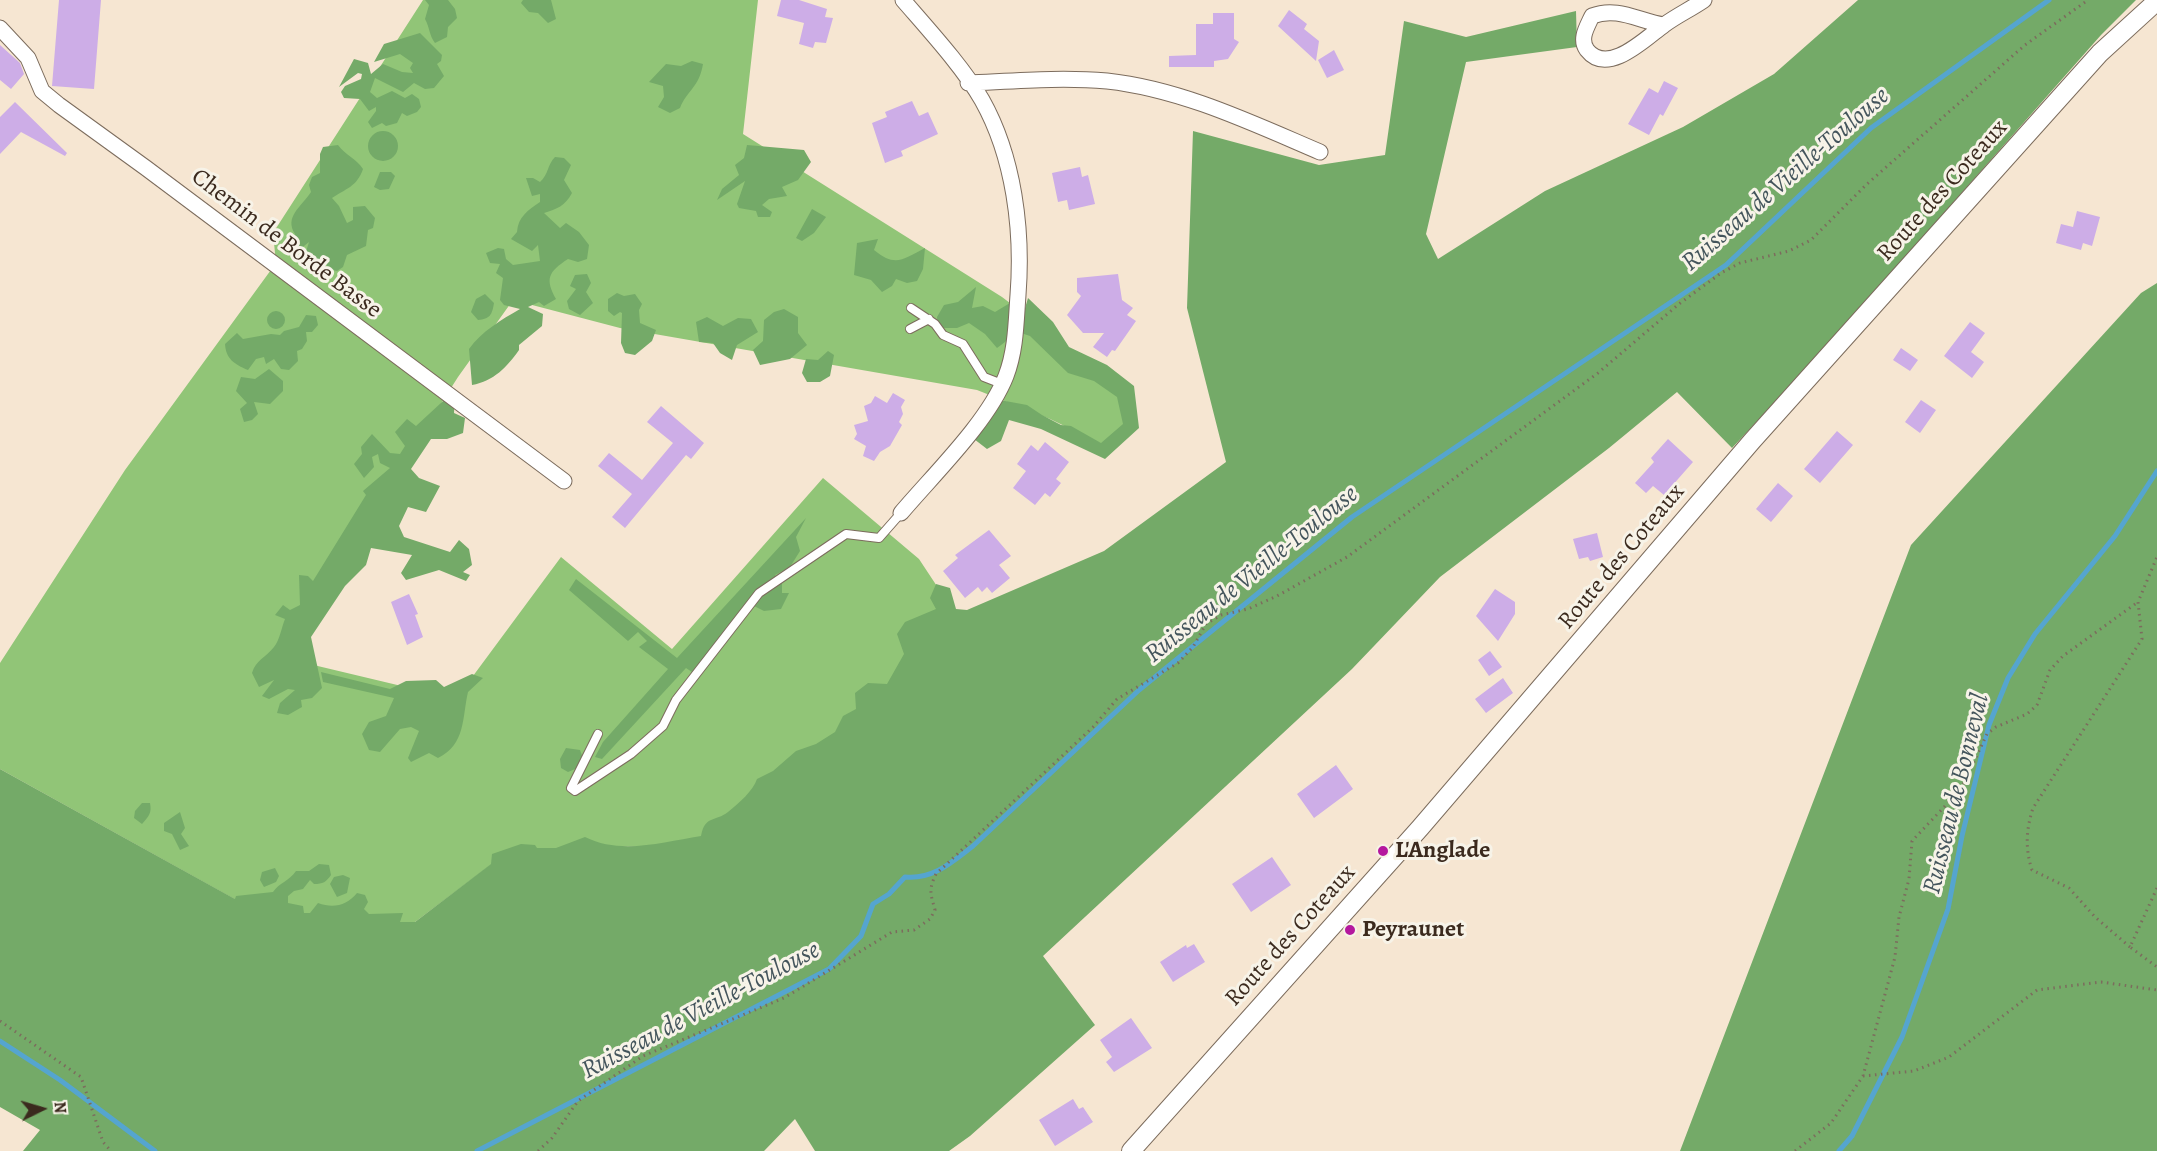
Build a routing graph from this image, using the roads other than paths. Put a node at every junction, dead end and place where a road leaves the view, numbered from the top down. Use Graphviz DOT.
graph roads {
  1 [pos="903,0"];
  2 [pos="1704,0"];
  3 [pos="2157,1"];
  4 [pos="1664,25"];
  5 [pos="0,28"];
  6 [pos="968,83"];
  7 [pos="1320,152"];
  8 [pos="910,308"];
  9 [pos="929,319"];
  10 [pos="910,329"];
  11 [pos="1002,384"];
  12 [pos="564,481"];
  13 [pos="902,513"];
  14 [pos="598,734"];
  15 [pos="1131,1151"];
  1 -- 6 [label="street"];
  2 -- 4 [label="street"];
  3 -- 15 [label="street, Route des Coteaux"];
  4 -- 4 [label="street"];
  5 -- 12 [label="street, Chemin de Borde Basse"];
  6 -- 7 [label="street"];
  6 -- 11 [label="street"];
  8 -- 9 [label="lane"];
  9 -- 10 [label="lane"];
  9 -- 11 [label="lane"];
  11 -- 13 [label="street"];
  13 -- 14 [label="lane"];
}
